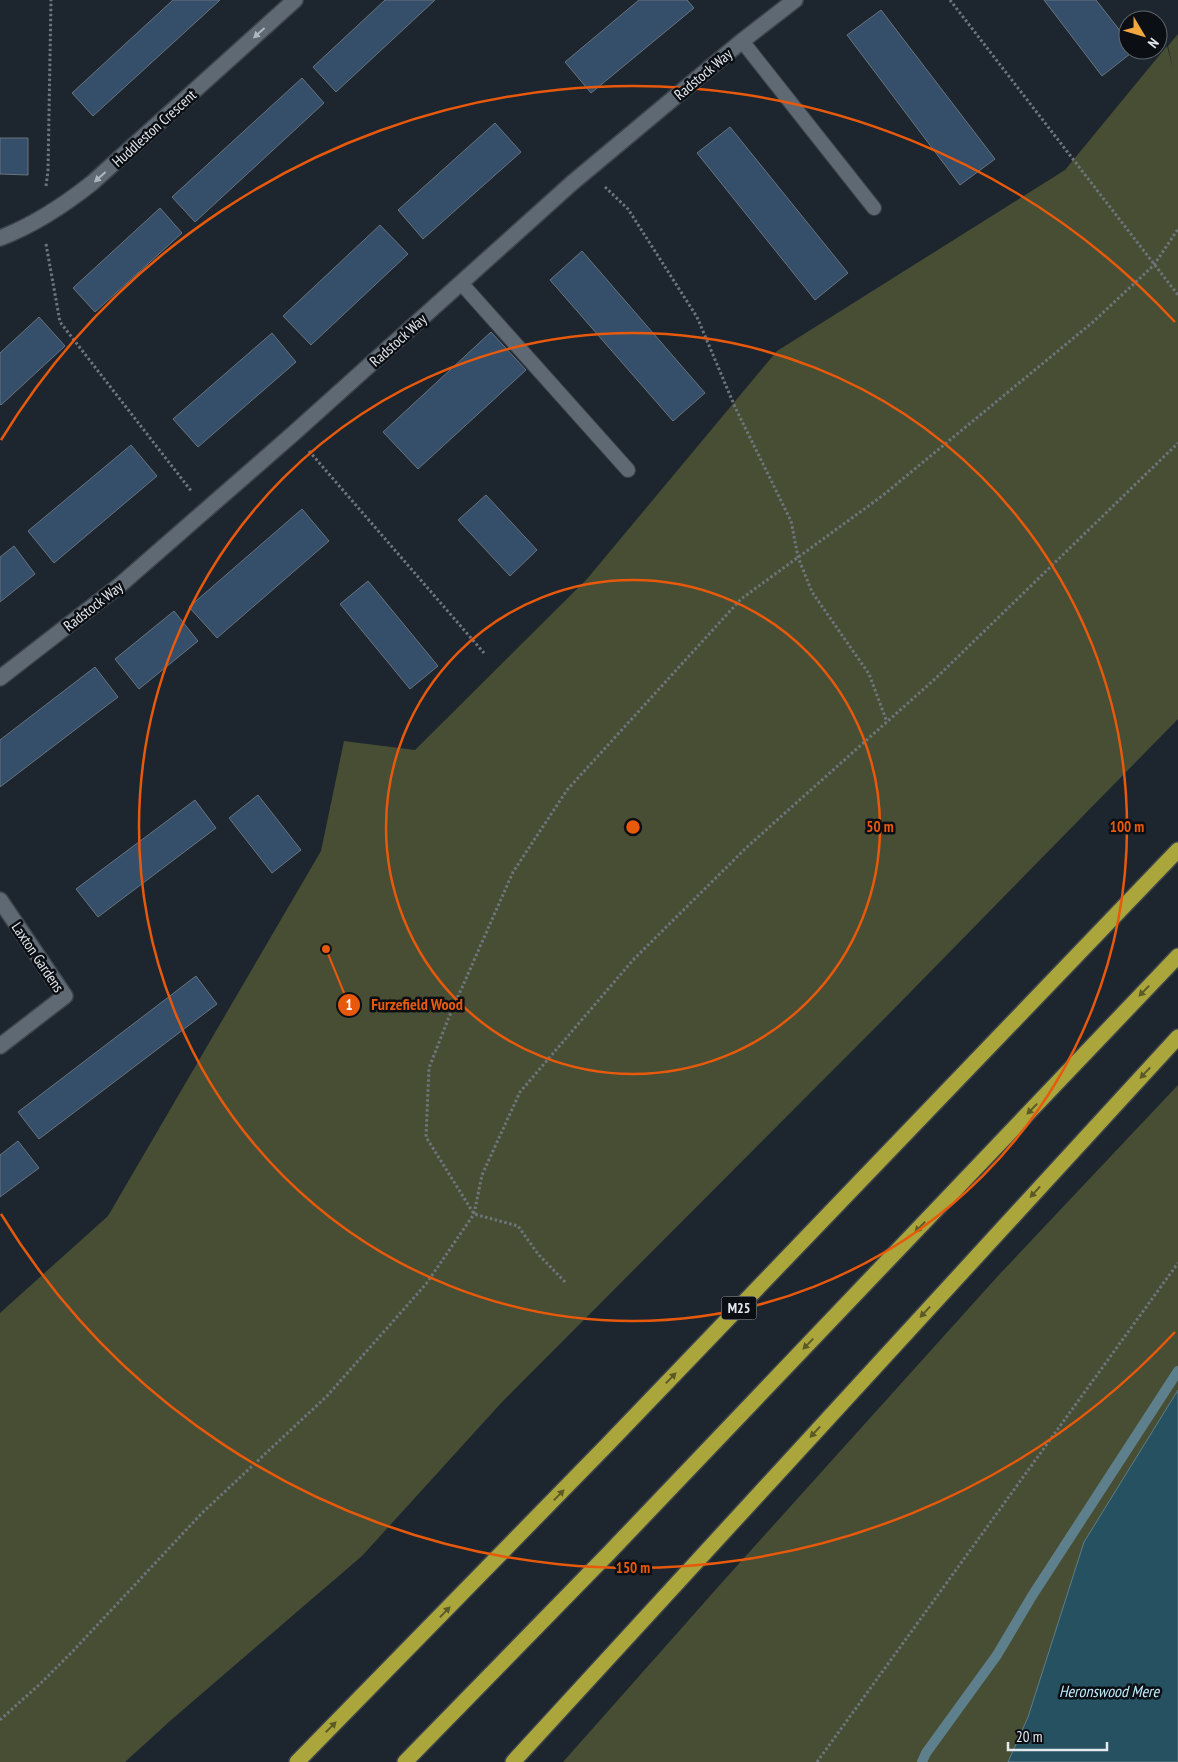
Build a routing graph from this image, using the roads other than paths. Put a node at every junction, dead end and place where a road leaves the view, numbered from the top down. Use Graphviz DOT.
graph roads {
  1 [pos="295,0"];
  2 [pos="794,0"];
  3 [pos="742,42"];
  4 [pos="874,208"];
  5 [pos="0,238"];
  6 [pos="461,283"];
  7 [pos="628,470"];
  8 [pos="0,678"];
  9 [pos="1178,850"];
  10 [pos="0,900"];
  11 [pos="1178,956"];
  12 [pos="1178,1037"];
  13 [pos="0,1046"];
  14 [pos="297,1762"];
  15 [pos="405,1762"];
  16 [pos="512,1762"];
  1 -- 5 [label="street, Huddleston Crescent, one-way"];
  2 -- 3 [label="street, Radstock Way"];
  3 -- 4 [label="lane"];
  3 -- 6 [label="street, Radstock Way"];
  6 -- 7 [label="lane"];
  6 -- 8 [label="street, Radstock Way"];
  14 -- 9 [label="highway, M25, one-way"];
  10 -- 13 [label="street, Laxton Gardens"];
  11 -- 15 [label="highway, one-way"];
  12 -- 16 [label="highway, one-way"];
}
